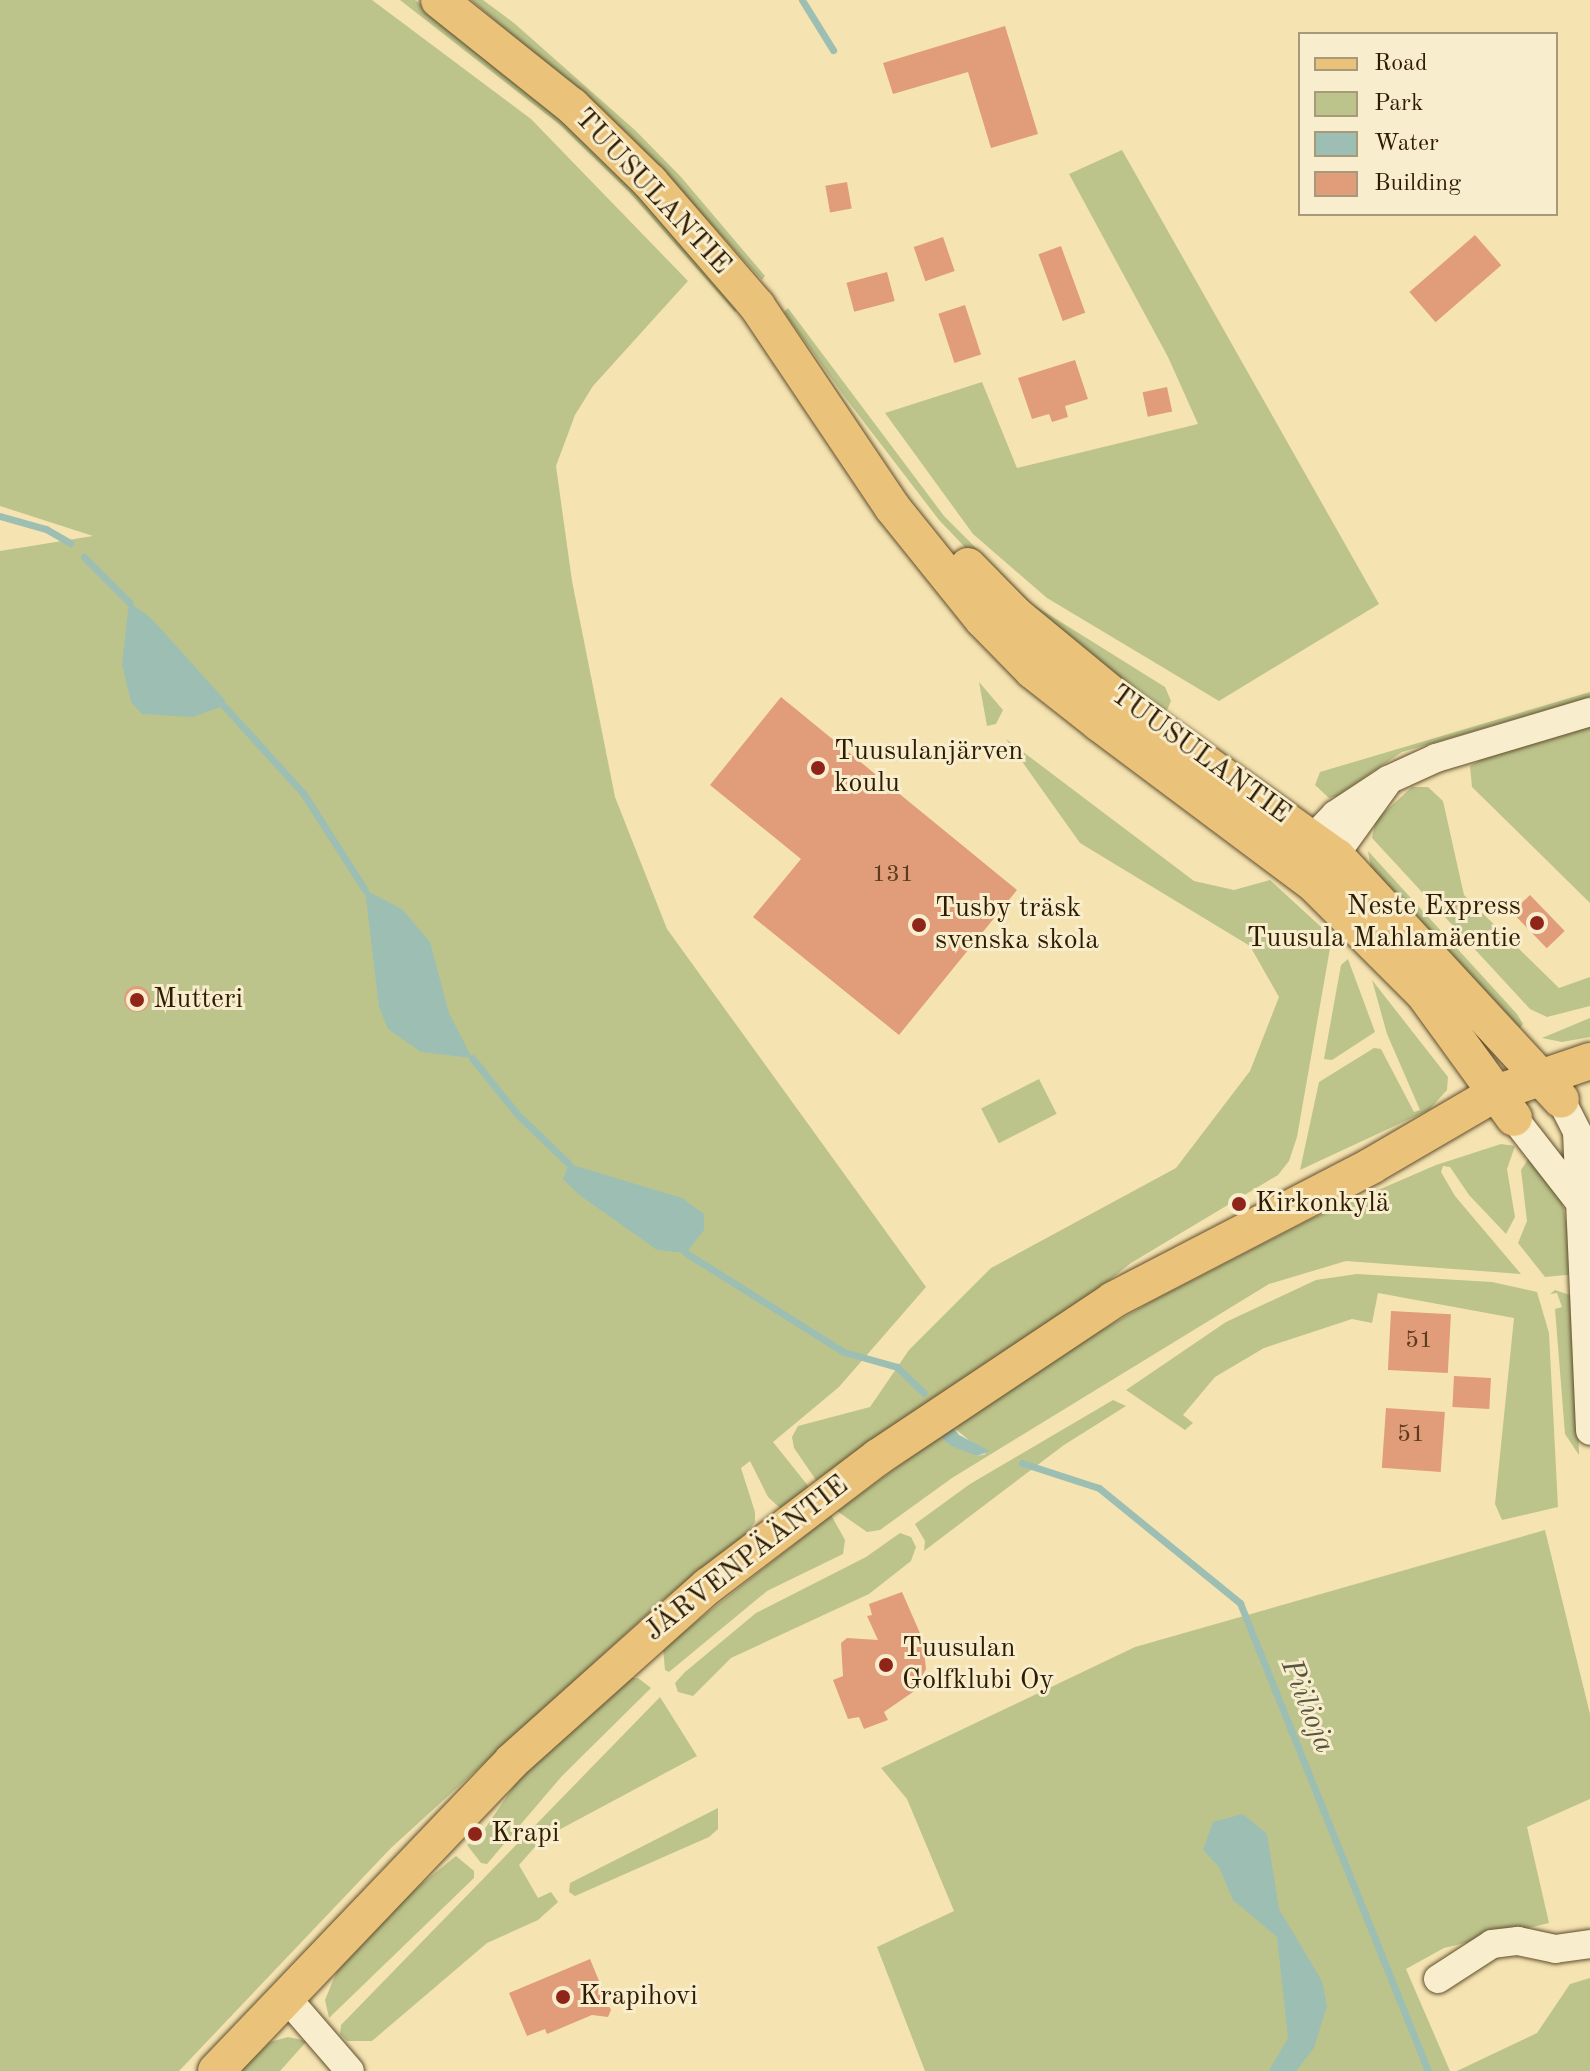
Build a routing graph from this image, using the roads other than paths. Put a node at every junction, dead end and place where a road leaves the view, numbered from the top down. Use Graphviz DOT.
graph roads {
  1 [pos="439,0"];
  2 [pos="1590,712"];
  3 [pos="1313,860"];
  4 [pos="1590,1061"];
  5 [pos="1564,1086"];
  6 [pos="1505,1105"];
  7 [pos="1584,1208"];
  8 [pos="1590,1431"];
  9 [pos="1590,1944"];
  10 [pos="1438,1979"];
  11 [pos="285,1996"];
  12 [pos="216,2071"];
  13 [pos="350,2071"];
  1 -- 3 [label="main road, TUUSULANTIE"];
  2 -- 3 [label="street"];
  3 -- 5 [label="main road, TUUSULANTIE"];
  3 -- 6 [label="main road, TUUSULANTIE"];
  4 -- 5 [label="main road, JÄRVENPÄÄNTIE"];
  5 -- 6 [label="main road, JÄRVENPÄÄNTIE"];
  5 -- 7 [label="street"];
  6 -- 7 [label="street"];
  6 -- 11 [label="main road, JÄRVENPÄÄNTIE"];
  7 -- 8 [label="street"];
  9 -- 10 [label="street"];
  11 -- 12 [label="main road, JÄRVENPÄÄNTIE"];
  11 -- 13 [label="street"];
}
